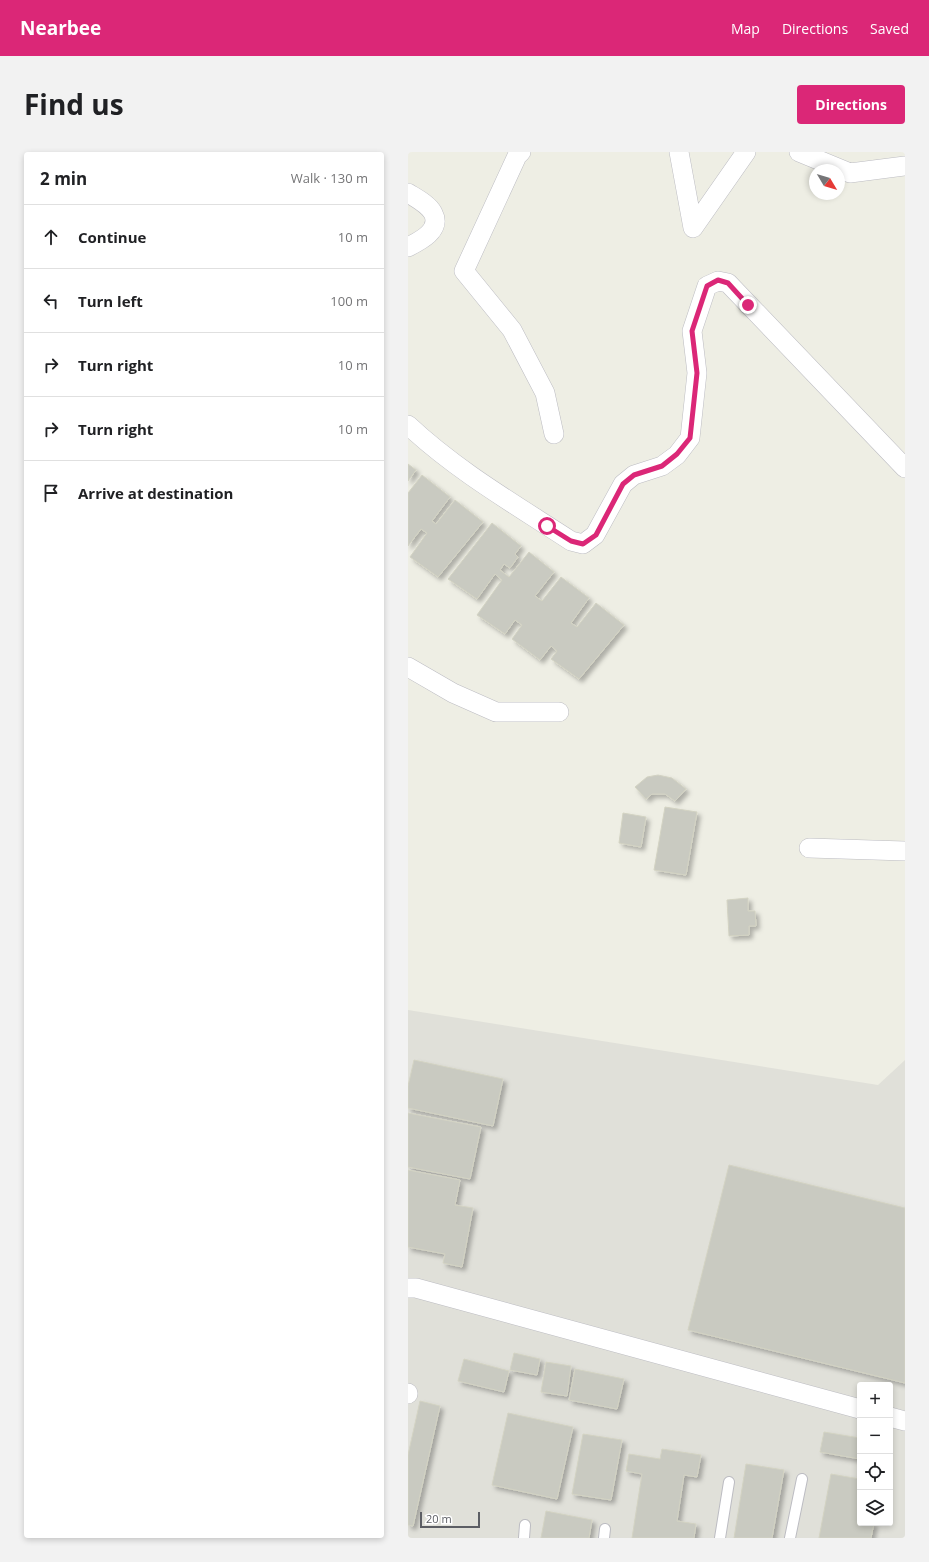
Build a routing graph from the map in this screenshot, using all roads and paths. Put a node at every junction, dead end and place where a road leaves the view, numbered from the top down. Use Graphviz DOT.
graph roads {
  1 [pos="521,152"];
  2 [pos="679,152"];
  3 [pos="746,152"];
  4 [pos="799,152"];
  5 [pos="905,166"];
  6 [pos="408,193"];
  7 [pos="408,247"];
  8 [pos="408,425"];
  9 [pos="554,434"];
  10 [pos="905,468"];
  11 [pos="408,667"];
  12 [pos="560,712"];
  13 [pos="809,848"];
  14 [pos="905,850"];
  15 [pos="408,1288"];
  16 [pos="857,1408"];
  17 [pos="893,1418"];
  18 [pos="905,1421"];
  19 [pos="802,1479"];
  20 [pos="729,1482"];
  21 [pos="525,1525"];
  22 [pos="524,1538"];
  23 [pos="720,1538"];
  24 [pos="790,1538"];
  1 -- 9 [label="street"];
  2 -- 3 [label="street"];
  4 -- 5 [label="street"];
  6 -- 7 [label="street"];
  8 -- 10 [label="street"];
  11 -- 12 [label="street"];
  13 -- 14 [label="street"];
  15 -- 16 [label="street"];
  17 -- 18 [label="street"];
  19 -- 24 [label="lane"];
  20 -- 23 [label="lane"];
  21 -- 22 [label="lane"];
}
